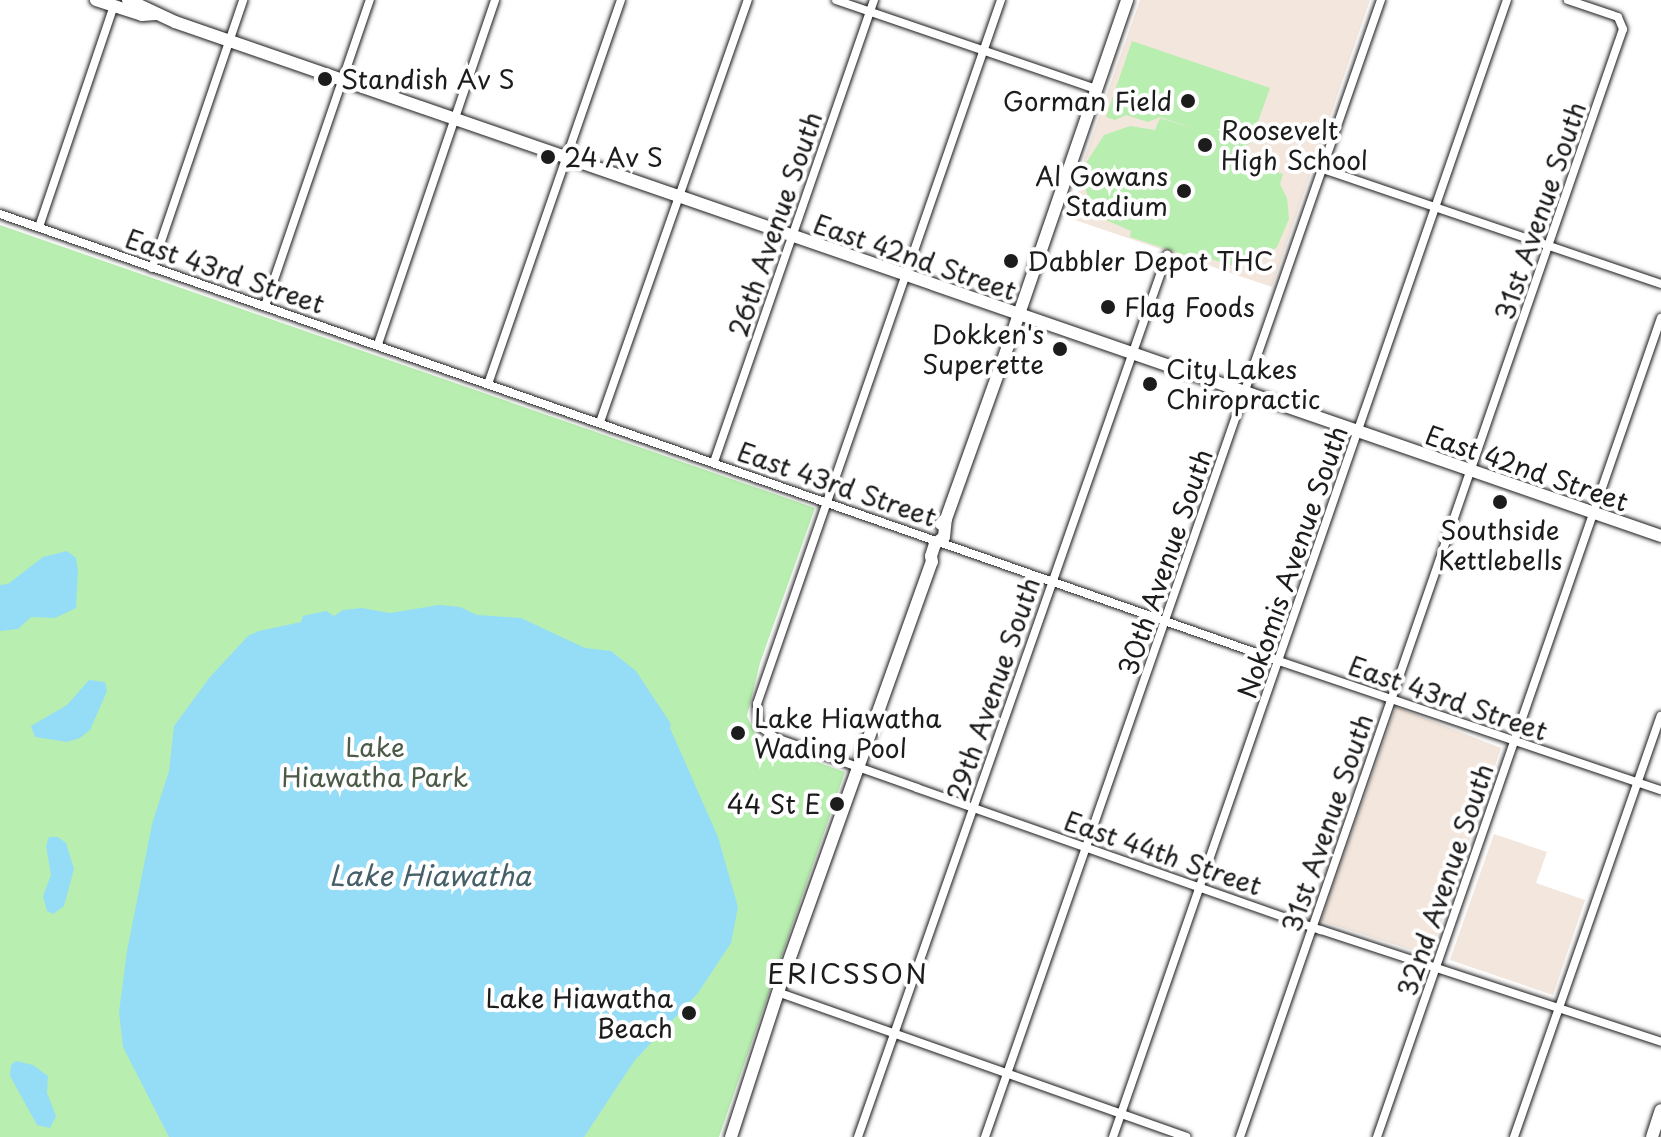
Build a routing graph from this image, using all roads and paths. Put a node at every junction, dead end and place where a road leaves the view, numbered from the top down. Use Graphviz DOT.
graph roads {
  1 [pos="96,0"];
  2 [pos="128,0"];
  3 [pos="243,0"];
  4 [pos="370,0"];
  5 [pos="495,0"];
  6 [pos="621,0"];
  7 [pos="748,0"];
  8 [pos="836,0"];
  9 [pos="874,0"];
  10 [pos="1001,0"];
  11 [pos="1127,0"];
  12 [pos="1381,0"];
  13 [pos="1507,0"];
  14 [pos="1568,0"];
  15 [pos="114,6"];
  16 [pos="870,12"];
  17 [pos="156,14"];
  18 [pos="230,41"];
  19 [pos="983,51"];
  20 [pos="342,79"];
  21 [pos="1096,89"];
  22 [pos="454,119"];
  23 [pos="566,158"];
  24 [pos="1323,169"];
  25 [pos="679,197"];
  26 [pos="1435,208"];
  27 [pos="0,214"];
  28 [pos="39,227"];
  29 [pos="792,237"];
  30 [pos="1549,247"];
  31 [pos="1167,255"];
  32 [pos="152,268"];
  33 [pos="907,276"];
  34 [pos="1661,284"];
  35 [pos="265,306"];
  36 [pos="1018,316"];
  37 [pos="1661,318"];
  38 [pos="378,344"];
  39 [pos="1132,354"];
  40 [pos="488,384"];
  41 [pos="1245,394"];
  42 [pos="600,422"];
  43 [pos="1358,434"];
  44 [pos="714,462"];
  45 [pos="1471,473"];
  46 [pos="829,502"];
  47 [pos="1594,514"];
  48 [pos="1661,536"];
  49 [pos="939,541"];
  50 [pos="1052,581"];
  51 [pos="1166,621"];
  52 [pos="1279,661"];
  53 [pos="1392,700"];
  54 [pos="1661,716"];
  55 [pos="1515,741"];
  56 [pos="860,767"];
  57 [pos="1638,783"];
  58 [pos="1661,790"];
  59 [pos="973,807"];
  60 [pos="1087,847"];
  61 [pos="1200,887"];
  62 [pos="1312,926"];
  63 [pos="1436,968"];
  64 [pos="782,987"];
  65 [pos="1559,1008"];
  66 [pos="894,1033"];
  67 [pos="1661,1042"];
  68 [pos="1007,1073"];
  69 [pos="1661,1110"];
  70 [pos="1121,1114"];
  71 [pos="731,1137"];
  72 [pos="858,1137"];
  73 [pos="985,1137"];
  74 [pos="1113,1137"];
  75 [pos="1186,1137"];
  76 [pos="1240,1137"];
  77 [pos="1377,1137"];
  78 [pos="1514,1137"];
  79 [pos="1652,1137"];
  1 -- 15 [label="street, East 42nd Street"];
  2 -- 17 [label="street, East 42nd Street"];
  3 -- 18 [label="street"];
  4 -- 20 [label="street"];
  5 -- 22 [label="street"];
  6 -- 23 [label="street"];
  7 -- 25 [label="street"];
  8 -- 16 [label="street"];
  9 -- 16 [label="street, 26th Avenue South"];
  10 -- 19 [label="street"];
  11 -- 21 [label="street"];
  12 -- 24 [label="street, 30th Avenue South"];
  13 -- 26 [label="street, Nokomis Avenue South"];
  14 -- 30 [label="street, 31st Avenue South"];
  15 -- 17 [label="street, East 42nd Street"];
  15 -- 28 [label="street"];
  16 -- 19 [label="street"];
  16 -- 29 [label="street, 26th Avenue South"];
  17 -- 18 [label="street, East 42nd Street"];
  18 -- 20 [label="street, East 42nd Street"];
  18 -- 32 [label="street"];
  19 -- 21 [label="street"];
  19 -- 33 [label="street"];
  20 -- 22 [label="street, East 42nd Street"];
  20 -- 35 [label="street"];
  21 -- 36 [label="street"];
  22 -- 23 [label="street, East 42nd Street"];
  22 -- 38 [label="street"];
  23 -- 25 [label="street, East 42nd Street"];
  23 -- 40 [label="street"];
  24 -- 26 [label="street"];
  24 -- 41 [label="street, 30th Avenue South"];
  25 -- 29 [label="street, East 42nd Street"];
  25 -- 42 [label="street"];
  26 -- 30 [label="street"];
  26 -- 43 [label="street, Nokomis Avenue South"];
  27 -- 28 [label="street, East 43rd Street"];
  28 -- 32 [label="street, East 43rd Street"];
  29 -- 33 [label="street, East 42nd Street"];
  29 -- 44 [label="street, 26th Avenue South"];
  30 -- 34 [label="street"];
  30 -- 45 [label="street, 31st Avenue South"];
  31 -- 39 [label="street, 29th Avenue South"];
  32 -- 35 [label="street, East 43rd Street"];
  33 -- 36 [label="street, East 42nd Street"];
  33 -- 46 [label="street"];
  35 -- 38 [label="street, East 43rd Street"];
  36 -- 39 [label="street, East 42nd Street"];
  36 -- 49 [label="street"];
  37 -- 47 [label="street, 32nd Avenue South"];
  38 -- 40 [label="street, East 43rd Street"];
  39 -- 41 [label="street, East 42nd Street"];
  39 -- 50 [label="street, 29th Avenue South"];
  40 -- 42 [label="street, East 43rd Street"];
  41 -- 43 [label="street, East 42nd Street"];
  41 -- 51 [label="street, 30th Avenue South"];
  42 -- 44 [label="street, East 43rd Street"];
  43 -- 45 [label="street, East 42nd Street"];
  43 -- 52 [label="street, Nokomis Avenue South"];
  44 -- 46 [label="street, East 43rd Street"];
  45 -- 47 [label="street, East 42nd Street"];
  45 -- 53 [label="street, 31st Avenue South"];
  46 -- 49 [label="street, East 43rd Street"];
  46 -- 56 [label="street, East 44th Street"];
  47 -- 48 [label="street, East 42nd Street"];
  47 -- 55 [label="street, 32nd Avenue South"];
  49 -- 50 [label="street, East 43rd Street"];
  49 -- 56 [label="street"];
  50 -- 51 [label="street, East 43rd Street"];
  50 -- 59 [label="street, 29th Avenue South"];
  51 -- 52 [label="street, East 43rd Street"];
  51 -- 60 [label="street, 30th Avenue South"];
  52 -- 53 [label="street, East 43rd Street"];
  52 -- 61 [label="street, Nokomis Avenue South"];
  53 -- 55 [label="street, East 43rd Street"];
  53 -- 62 [label="street, 31st Avenue South"];
  54 -- 57 [label="street"];
  55 -- 57 [label="street, East 43rd Street"];
  55 -- 63 [label="street, 32nd Avenue South"];
  56 -- 59 [label="street, East 44th Street"];
  56 -- 64 [label="street"];
  57 -- 58 [label="street, East 43rd Street"];
  57 -- 65 [label="street"];
  59 -- 60 [label="street, East 44th Street"];
  59 -- 66 [label="street, 29th Avenue South"];
  60 -- 61 [label="street, East 44th Street"];
  60 -- 68 [label="street, 30th Avenue South"];
  61 -- 62 [label="street, East 44th Street"];
  61 -- 70 [label="street, Nokomis Avenue South"];
  62 -- 63 [label="street, East 44th Street"];
  62 -- 76 [label="street, 31st Avenue South"];
  63 -- 65 [label="street, East 44th Street"];
  63 -- 77 [label="street, 32nd Avenue South"];
  64 -- 66 [label="street"];
  64 -- 71 [label="street"];
  65 -- 67 [label="street, East 44th Street"];
  65 -- 78 [label="street"];
  66 -- 68 [label="street"];
  66 -- 72 [label="street, 29th Avenue South"];
  68 -- 70 [label="street"];
  68 -- 73 [label="street, 30th Avenue South"];
  69 -- 79 [label="street"];
  70 -- 74 [label="street, Nokomis Avenue South"];
  70 -- 75 [label="street"];
}
